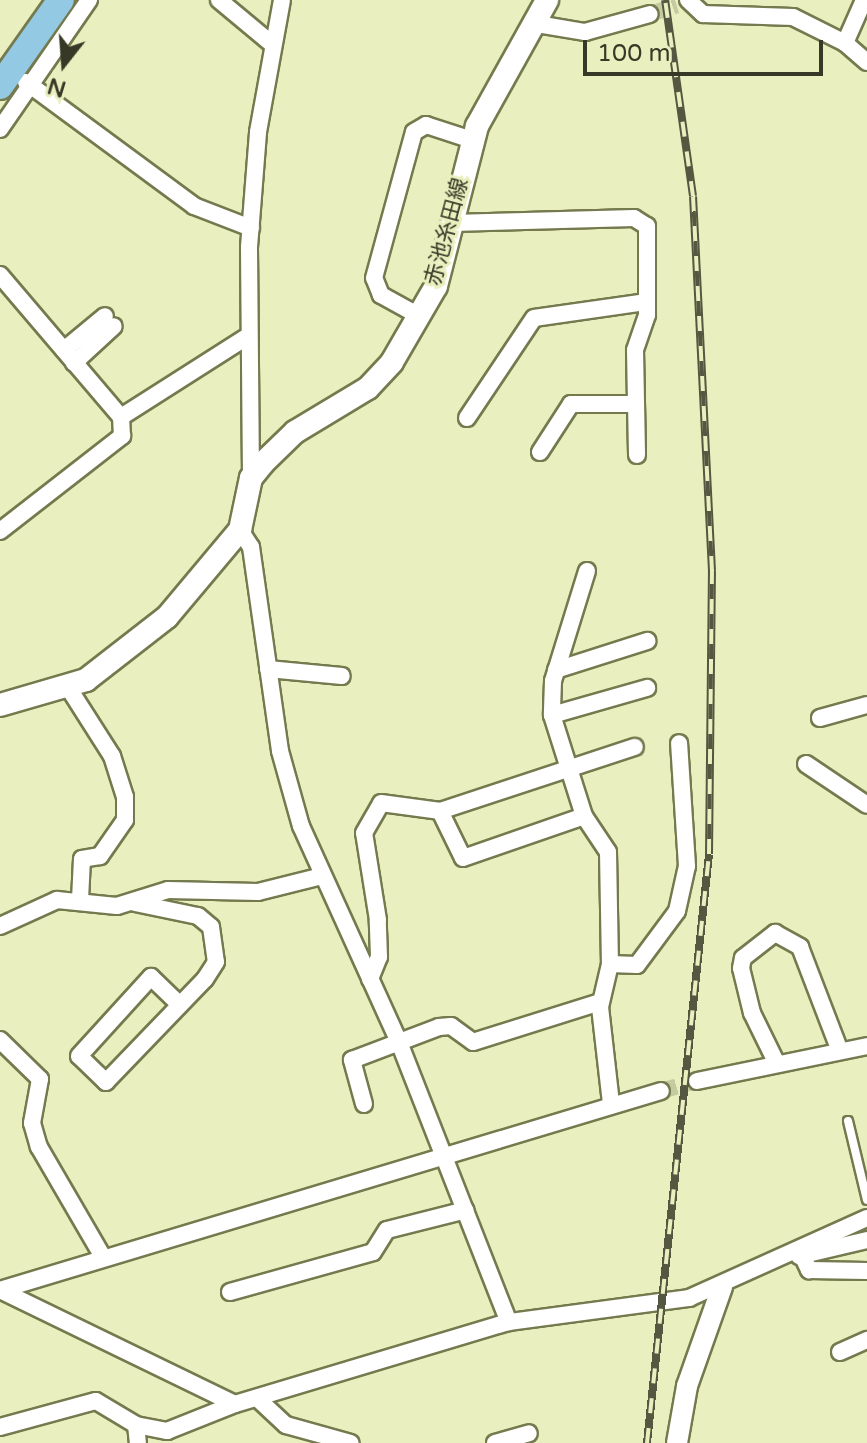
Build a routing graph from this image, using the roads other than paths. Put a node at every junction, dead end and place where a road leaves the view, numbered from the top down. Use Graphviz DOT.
graph roads {
  1 [pos="61,0"];
  2 [pos="89,0"];
  3 [pos="219,0"];
  4 [pos="282,0"];
  5 [pos="547,0"];
  6 [pos="864,0"];
  7 [pos="684,3"];
  8 [pos="650,14"];
  9 [pos="537,24"];
  10 [pos="845,43"];
  11 [pos="273,45"];
  12 [pos="867,62"];
  13 [pos="13,84"];
  14 [pos="0,129"];
  15 [pos="472,140"];
  16 [pos="452,223"];
  17 [pos="251,228"];
  18 [pos="0,275"];
  19 [pos="647,302"];
  20 [pos="421,317"];
  21 [pos="109,321"];
  22 [pos="245,338"];
  23 [pos="69,357"];
  24 [pos="636,404"];
  25 [pos="121,417"];
  26 [pos="467,418"];
  27 [pos="540,452"];
  28 [pos="637,455"];
  29 [pos="251,478"];
  30 [pos="240,530"];
  31 [pos="0,531"];
  32 [pos="587,571"];
  33 [pos="647,641"];
  34 [pos="268,669"];
  35 [pos="556,670"];
  36 [pos="342,676"];
  37 [pos="68,687"];
  38 [pos="647,688"];
  39 [pos="0,705"];
  40 [pos="867,705"];
  41 [pos="552,715"];
  42 [pos="820,718"];
  43 [pos="679,743"];
  44 [pos="635,747"];
  45 [pos="806,764"];
  46 [pos="568,770"];
  47 [pos="867,805"];
  48 [pos="440,811"];
  49 [pos="584,816"];
  50 [pos="322,876"];
  51 [pos="80,900"];
  52 [pos="135,903"];
  53 [pos="0,926"];
  54 [pos="610,964"];
  55 [pos="370,979"];
  56 [pos="600,1002"];
  57 [pos="180,1005"];
  58 [pos="0,1040"];
  59 [pos="399,1042"];
  60 [pos="867,1046"];
  61 [pos="840,1051"];
  62 [pos="777,1064"];
  63 [pos="697,1081"];
  64 [pos="661,1091"];
  65 [pos="611,1103"];
  66 [pos="364,1104"];
  67 [pos="848,1121"];
  68 [pos="445,1154"];
  69 [pos="867,1200"];
  70 [pos="466,1210"];
  71 [pos="867,1218"];
  72 [pos="867,1240"];
  73 [pos="797,1256"];
  74 [pos="103,1257"];
  75 [pos="867,1271"];
  76 [pos="722,1287"];
  77 [pos="0,1290"];
  78 [pos="230,1292"];
  79 [pos="509,1322"];
  80 [pos="867,1340"];
  81 [pos="840,1352"];
  82 [pos="259,1400"];
  83 [pos="235,1404"];
  84 [pos="136,1425"];
  85 [pos="0,1427"];
  86 [pos="529,1433"];
  87 [pos="138,1443"];
  88 [pos="351,1443"];
  89 [pos="495,1443"];
  90 [pos="677,1443"];
  1 -- 13 [label="main road"];
  2 -- 13 [label="street"];
  3 -- 11 [label="street"];
  4 -- 11 [label="street"];
  5 -- 9 [label="main road, 赤池糸田線"];
  6 -- 10 [label="street"];
  7 -- 10 [label="street"];
  8 -- 9 [label="street"];
  9 -- 15 [label="main road, 赤池糸田線"];
  10 -- 12 [label="street"];
  11 -- 17 [label="street"];
  13 -- 14 [label="street"];
  13 -- 17 [label="street"];
  15 -- 16 [label="main road, 赤池糸田線"];
  15 -- 20 [label="street"];
  16 -- 19 [label="street"];
  16 -- 20 [label="main road, 赤池糸田線"];
  17 -- 22 [label="street"];
  18 -- 23 [label="street"];
  19 -- 24 [label="street"];
  19 -- 26 [label="street"];
  20 -- 29 [label="main road, 赤池糸田線"];
  21 -- 23 [label="street"];
  22 -- 25 [label="street"];
  22 -- 29 [label="street"];
  23 -- 25 [label="street"];
  24 -- 27 [label="street"];
  24 -- 28 [label="street"];
  25 -- 31 [label="street"];
  29 -- 30 [label="main road"];
  30 -- 34 [label="street"];
  30 -- 37 [label="main road"];
  32 -- 35 [label="street"];
  33 -- 35 [label="street"];
  34 -- 36 [label="street"];
  34 -- 50 [label="street"];
  35 -- 41 [label="street"];
  37 -- 39 [label="main road"];
  37 -- 51 [label="street"];
  38 -- 41 [label="street"];
  40 -- 42 [label="street"];
  41 -- 46 [label="street"];
  43 -- 54 [label="street"];
  44 -- 46 [label="street"];
  45 -- 47 [label="street"];
  46 -- 48 [label="street"];
  46 -- 49 [label="street"];
  48 -- 49 [label="street"];
  48 -- 55 [label="street"];
  49 -- 54 [label="street"];
  50 -- 52 [label="street"];
  50 -- 55 [label="street"];
  51 -- 52 [label="street"];
  51 -- 53 [label="street"];
  52 -- 57 [label="street"];
  54 -- 56 [label="street"];
  55 -- 59 [label="street"];
  56 -- 59 [label="street"];
  56 -- 65 [label="street"];
  57 -- 57 [label="street"];
  58 -- 74 [label="street"];
  59 -- 66 [label="street"];
  59 -- 68 [label="street"];
  60 -- 61 [label="street"];
  61 -- 62 [label="street"];
  61 -- 62 [label="street"];
  62 -- 63 [label="street"];
  64 -- 65 [label="street"];
  65 -- 68 [label="street"];
  67 -- 69 [label="lane"];
  68 -- 70 [label="street"];
  68 -- 74 [label="street"];
  70 -- 78 [label="street"];
  70 -- 79 [label="street"];
  71 -- 73 [label="street"];
  72 -- 73 [label="street"];
  73 -- 75 [label="street"];
  73 -- 76 [label="street"];
  74 -- 77 [label="street"];
  76 -- 79 [label="street"];
  76 -- 90 [label="street"];
  77 -- 83 [label="street"];
  79 -- 82 [label="street"];
  80 -- 81 [label="street"];
  82 -- 83 [label="street"];
  82 -- 88 [label="street"];
  83 -- 84 [label="street"];
  84 -- 85 [label="street"];
  84 -- 87 [label="street"];
  86 -- 89 [label="street"];
}
